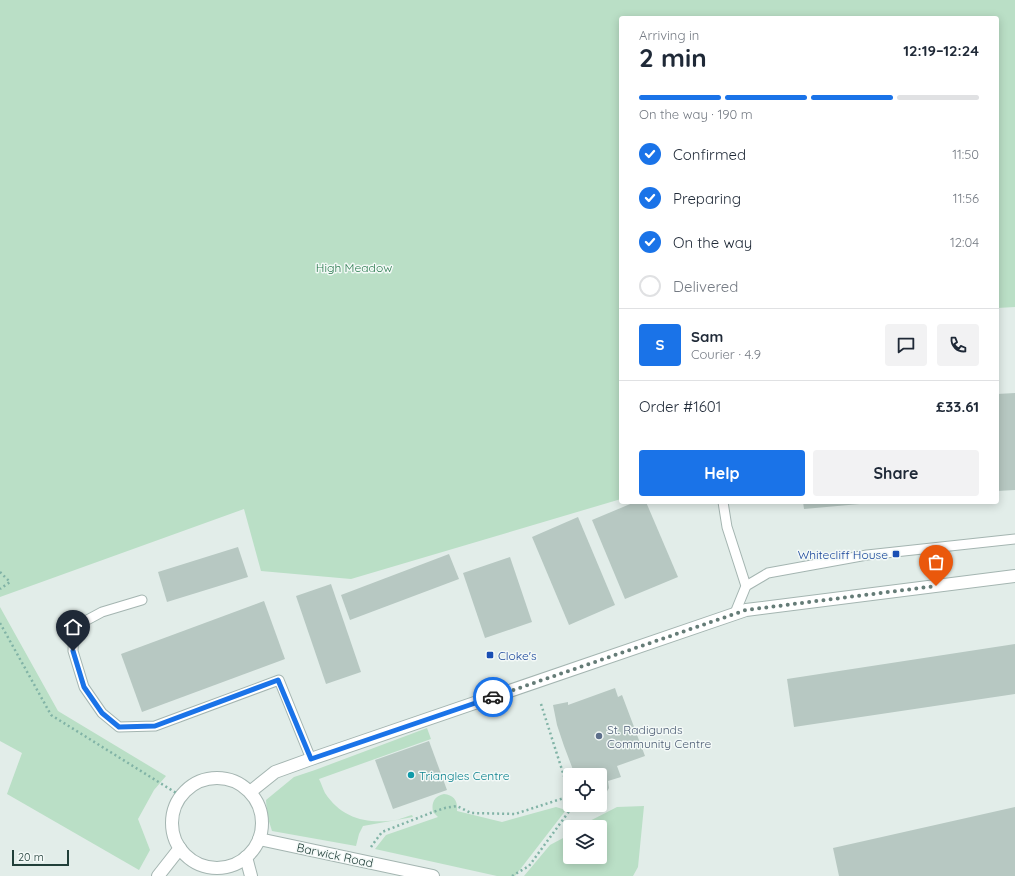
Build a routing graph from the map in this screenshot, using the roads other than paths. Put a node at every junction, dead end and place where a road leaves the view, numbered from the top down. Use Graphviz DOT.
graph roads {
  1 [pos="723,504"];
  2 [pos="1015,539"];
  3 [pos="1015,576"];
  4 [pos="746,586"];
  5 [pos="142,600"];
  6 [pos="736,614"];
  7 [pos="311,759"];
  8 [pos="250,792"];
  9 [pos="259,839"];
  10 [pos="180,848"];
  11 [pos="246,857"];
  12 [pos="158,876"];
  13 [pos="251,876"];
  14 [pos="433,876"];
  1 -- 4 [label="lane"];
  2 -- 4 [label="lane"];
  3 -- 6 [label="street"];
  4 -- 6 [label="lane"];
  5 -- 7 [label="lane"];
  6 -- 7 [label="street"];
  7 -- 8 [label="street"];
  8 -- 9 [label="street"];
  8 -- 10 [label="street"];
  9 -- 11 [label="street"];
  9 -- 14 [label="street, Barwick Road"];
  10 -- 11 [label="street"];
  10 -- 12 [label="street"];
  11 -- 13 [label="street"];
}
